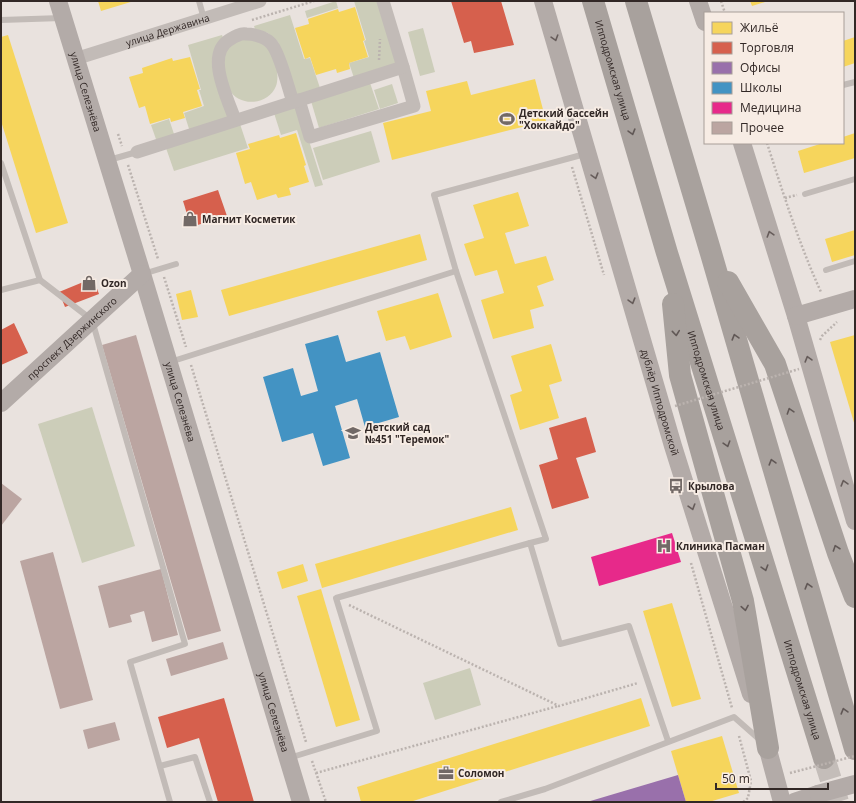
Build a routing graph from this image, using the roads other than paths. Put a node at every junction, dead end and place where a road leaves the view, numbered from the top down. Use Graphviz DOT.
graph roads {
  1 [pos="199,1"];
  2 [pos="260,1"];
  3 [pos="383,1"];
  4 [pos="544,1"];
  5 [pos="593,1"];
  6 [pos="636,1"];
  7 [pos="698,1"];
  8 [pos="61,9"];
  9 [pos="204,19"];
  10 [pos="704,19"];
  11 [pos="1,20"];
  12 [pos="76,59"];
  13 [pos="403,67"];
  14 [pos="855,82"];
  15 [pos="844,85"];
  16 [pos="296,101"];
  17 [pos="235,120"];
  18 [pos="742,144"];
  19 [pos="131,153"];
  20 [pos="589,153"];
  21 [pos="107,161"];
  22 [pos="1,163"];
  23 [pos="855,179"];
  24 [pos="805,194"];
  25 [pos="710,250"];
  26 [pos="667,253"];
  27 [pos="855,261"];
  28 [pos="176,264"];
  29 [pos="826,270"];
  30 [pos="456,271"];
  31 [pos="142,274"];
  32 [pos="40,280"];
  33 [pos="1,290"];
  34 [pos="855,298"];
  35 [pos="796,316"];
  36 [pos="92,320"];
  37 [pos="169,362"];
  38 [pos="1,403"];
  39 [pos="855,521"];
  40 [pos="530,543"];
  41 [pos="855,597"];
  42 [pos="668,741"];
  43 [pos="768,748"];
  44 [pos="855,749"];
  45 [pos="288,758"];
  46 [pos="824,758"];
  47 [pos="160,766"];
  48 [pos="855,784"];
  49 [pos="170,802"];
  50 [pos="210,802"];
  51 [pos="301,802"];
  52 [pos="501,802"];
  53 [pos="782,802"];
  54 [pos="794,802"];
  1 -- 9 [label="lane"];
  2 -- 9 [label="street, улица Державина"];
  3 -- 13 [label="street"];
  4 -- 20 [label="street, дублёр Ипподромской, one-way"];
  5 -- 26 [label="highway, Ипподромская улица, one-way"];
  6 -- 25 [label="highway"];
  7 -- 10 [label="street"];
  8 -- 11 [label="lane"];
  8 -- 12 [label="street, улица Селезнёва"];
  9 -- 12 [label="street, улица Державина"];
  12 -- 21 [label="street, улица Селезнёва"];
  13 -- 16 [label="street"];
  13 -- 16 [label="street"];
  14 -- 15 [label="lane"];
  16 -- 17 [label="street"];
  16 -- 17 [label="street"];
  17 -- 19 [label="street"];
  35 -- 18 [label="street, one-way"];
  19 -- 21 [label="lane"];
  20 -- 30 [label="lane"];
  20 -- 43 [label="street, дублёр Ипподромской, one-way"];
  21 -- 31 [label="street, улица Селезнёва"];
  22 -- 32 [label="lane"];
  23 -- 24 [label="lane"];
  41 -- 25 [label="highway, one-way"];
  44 -- 25 [label="highway, one-way"];
  26 -- 43 [label="highway, one-way"];
  26 -- 46 [label="highway, Ипподромская улица, one-way"];
  27 -- 29 [label="lane"];
  28 -- 31 [label="lane"];
  30 -- 37 [label="lane"];
  30 -- 40 [label="lane"];
  31 -- 36 [label="street, проспект Дзержинского"];
  31 -- 37 [label="street, улица Селезнёва"];
  32 -- 33 [label="lane"];
  32 -- 36 [label="lane"];
  34 -- 35 [label="street"];
  39 -- 35 [label="street, one-way"];
  36 -- 38 [label="street, проспект Дзержинского"];
  36 -- 47 [label="lane"];
  37 -- 45 [label="street, улица Селезнёва"];
  40 -- 42 [label="lane"];
  40 -- 45 [label="lane"];
  42 -- 43 [label="lane"];
  42 -- 52 [label="lane"];
  43 -- 53 [label="street, дублёр Ипподромской"];
  45 -- 51 [label="street, улица Селезнёва"];
  47 -- 49 [label="lane"];
  47 -- 50 [label="lane"];
  48 -- 54 [label="street, bridge"];
}
